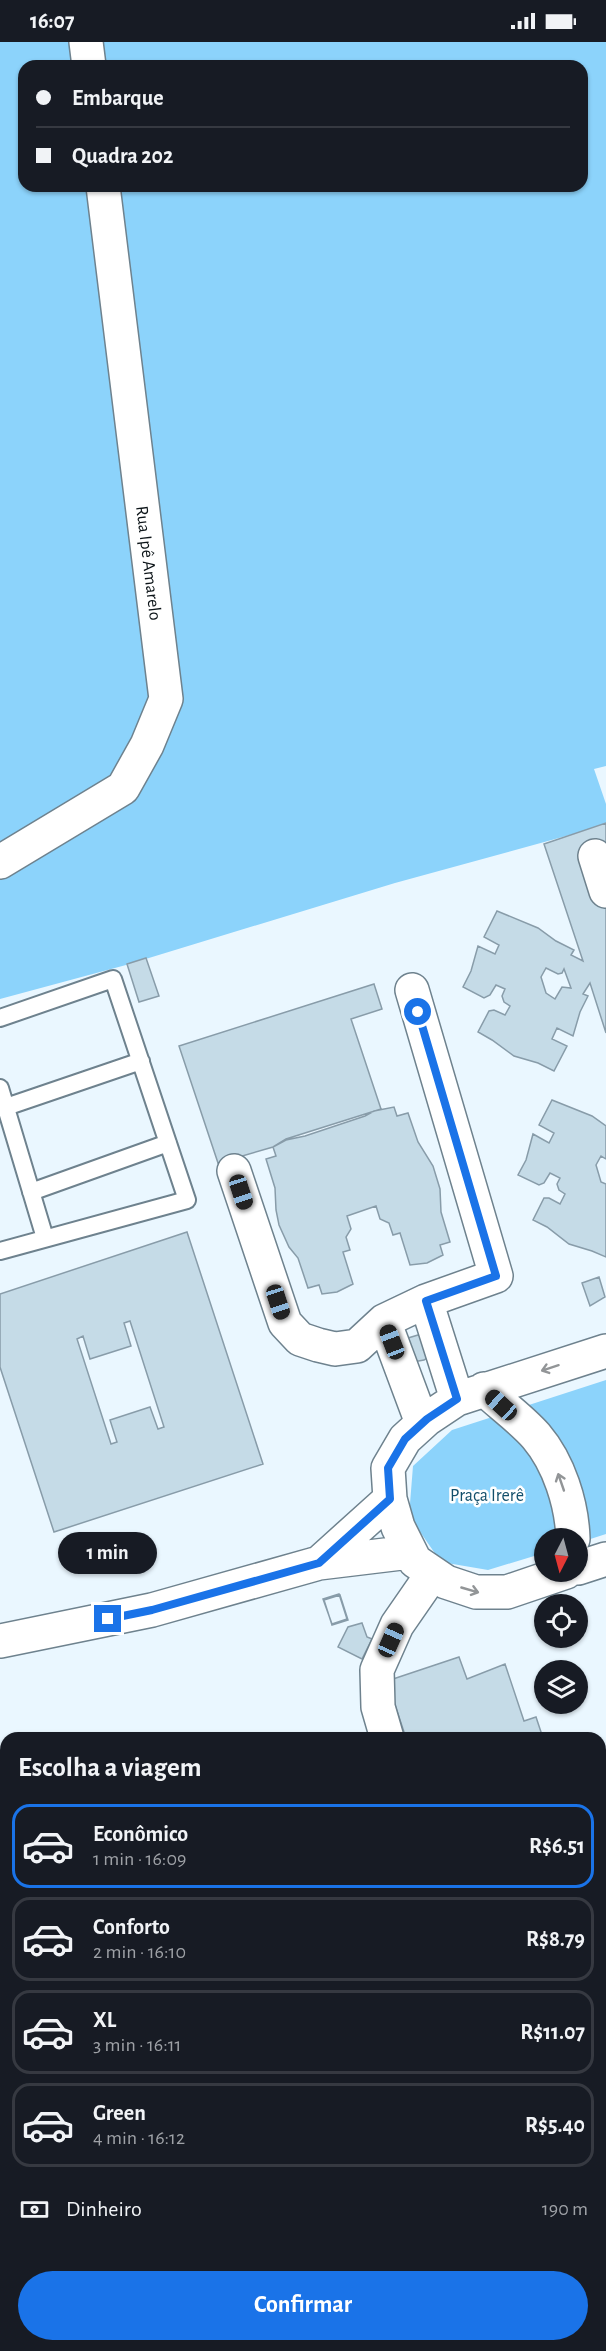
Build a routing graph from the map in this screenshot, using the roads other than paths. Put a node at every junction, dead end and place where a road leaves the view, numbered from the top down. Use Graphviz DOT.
graph roads {
  1 [pos="86,42"];
  2 [pos="88,60"];
  3 [pos="104,192"];
  4 [pos="595,856"];
  5 [pos="0,862"];
  6 [pos="606,891"];
  7 [pos="411,990"];
  8 [pos="0,1018"];
  9 [pos="141,1061"];
  10 [pos="0,1088"];
  11 [pos="6,1107"];
  12 [pos="168,1143"];
  13 [pos="234,1171"];
  14 [pos="31,1192"];
  15 [pos="45,1238"];
  16 [pos="0,1251"];
  17 [pos="426,1301"];
  18 [pos="384,1322"];
  19 [pos="606,1351"];
  20 [pos="470,1394"];
  21 [pos="422,1423"];
  22 [pos="390,1499"];
  23 [pos="572,1528"];
  24 [pos="606,1559"];
  25 [pos="319,1563"];
  26 [pos="422,1563"];
  27 [pos="588,1565"];
  28 [pos="536,1582"];
  29 [pos="0,1641"];
  30 [pos="385,1732"];
  1 -- 2 [label="street"];
  3 -- 5 [label="street, Rua Ipê Amarelo"];
  4 -- 6 [label="street"];
  7 -- 17 [label="street"];
  8 -- 9 [label="lane"];
  9 -- 11 [label="lane"];
  9 -- 12 [label="lane"];
  10 -- 11 [label="lane"];
  11 -- 14 [label="lane"];
  12 -- 14 [label="lane"];
  12 -- 15 [label="lane"];
  13 -- 18 [label="street"];
  14 -- 15 [label="lane"];
  15 -- 16 [label="lane"];
  17 -- 18 [label="street"];
  17 -- 20 [label="street"];
  18 -- 21 [label="street"];
  19 -- 20 [label="street, one-way"];
  20 -- 21 [label="street"];
  23 -- 20 [label="street, one-way"];
  21 -- 22 [label="street"];
  22 -- 25 [label="street"];
  22 -- 26 [label="street"];
  24 -- 27 [label="street"];
  25 -- 26 [label="street"];
  25 -- 29 [label="street"];
  26 -- 28 [label="street, one-way"];
  26 -- 30 [label="street"];
}
